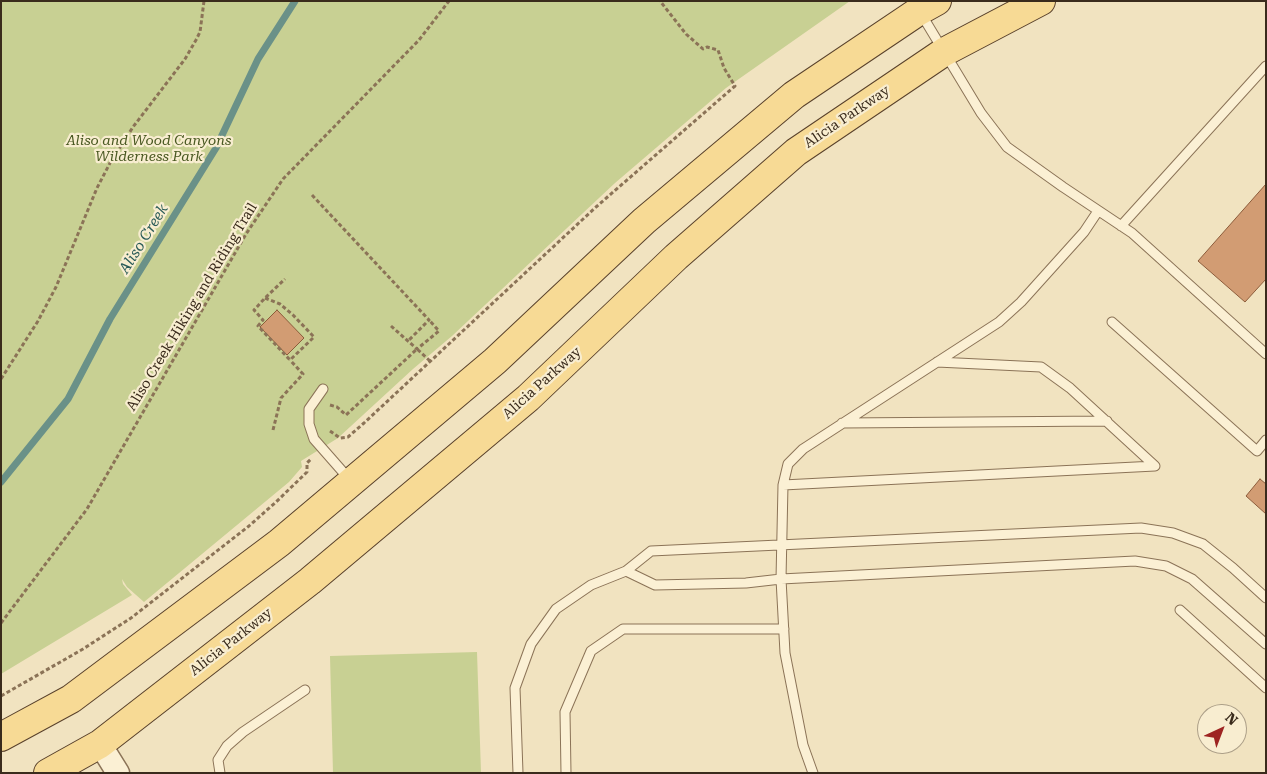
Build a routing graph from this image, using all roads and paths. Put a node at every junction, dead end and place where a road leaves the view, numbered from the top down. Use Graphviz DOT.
graph roads {
  1 [pos="204,1"];
  2 [pos="449,1"];
  3 [pos="660,1"];
  4 [pos="1040,1"];
  5 [pos="923,4"];
  6 [pos="944,52"];
  7 [pos="1266,66"];
  8 [pos="312,195"];
  9 [pos="1098,211"];
  10 [pos="1121,226"];
  11 [pos="285,279"];
  12 [pos="265,298"];
  13 [pos="429,320"];
  14 [pos="1112,322"];
  15 [pos="391,326"];
  16 [pos="409,340"];
  17 [pos="417,349"];
  18 [pos="1266,354"];
  19 [pos="290,360"];
  20 [pos="430,361"];
  21 [pos="937,362"];
  22 [pos="1,379"];
  23 [pos="323,389"];
  24 [pos="325,411"];
  25 [pos="1107,421"];
  26 [pos="842,424"];
  27 [pos="327,425"];
  28 [pos="273,430"];
  29 [pos="1266,440"];
  30 [pos="323,449"];
  31 [pos="352,482"];
  32 [pos="783,485"];
  33 [pos="782,544"];
  34 [pos="626,571"];
  35 [pos="781,579"];
  36 [pos="1266,598"];
  37 [pos="1180,610"];
  38 [pos="1,622"];
  39 [pos="784,629"];
  40 [pos="1266,644"];
  41 [pos="1266,688"];
  42 [pos="305,690"];
  43 [pos="1,696"];
  44 [pos="1,737"];
  45 [pos="100,744"];
  46 [pos="48,773"];
  47 [pos="118,773"];
  48 [pos="220,773"];
  49 [pos="518,773"];
  50 [pos="566,773"];
  51 [pos="813,773"];
  1 -- 22 [label="path"];
  2 -- 38 [label="path, Aliso Creek Hiking and Riding Trail"];
  3 -- 20 [label="path"];
  4 -- 6 [label="main road, Alicia Parkway"];
  5 -- 6 [label="lane"];
  5 -- 31 [label="main road"];
  6 -- 9 [label="lane"];
  6 -- 45 [label="main road, Alicia Parkway"];
  7 -- 10 [label="lane"];
  8 -- 13 [label="path"];
  9 -- 10 [label="lane"];
  9 -- 21 [label="lane"];
  10 -- 18 [label="lane"];
  11 -- 12 [label="path"];
  12 -- 19 [label="path"];
  12 -- 19 [label="path"];
  13 -- 16 [label="path"];
  13 -- 17 [label="path"];
  14 -- 29 [label="lane"];
  15 -- 16 [label="path"];
  16 -- 17 [label="path"];
  17 -- 20 [label="path"];
  17 -- 24 [label="path"];
  19 -- 28 [label="path"];
  20 -- 27 [label="path"];
  21 -- 25 [label="lane"];
  21 -- 26 [label="lane"];
  23 -- 30 [label="lane"];
  25 -- 26 [label="lane"];
  25 -- 32 [label="lane"];
  26 -- 32 [label="lane"];
  30 -- 31 [label="lane"];
  30 -- 43 [label="path"];
  31 -- 44 [label="main road"];
  32 -- 33 [label="lane"];
  33 -- 34 [label="lane"];
  33 -- 35 [label="lane"];
  33 -- 36 [label="lane"];
  34 -- 35 [label="lane"];
  34 -- 49 [label="lane"];
  35 -- 39 [label="lane"];
  35 -- 40 [label="lane"];
  37 -- 41 [label="lane"];
  39 -- 50 [label="lane"];
  39 -- 51 [label="lane"];
  42 -- 48 [label="lane"];
  45 -- 46 [label="main road, Alicia Parkway"];
  45 -- 47 [label="street"];
}
